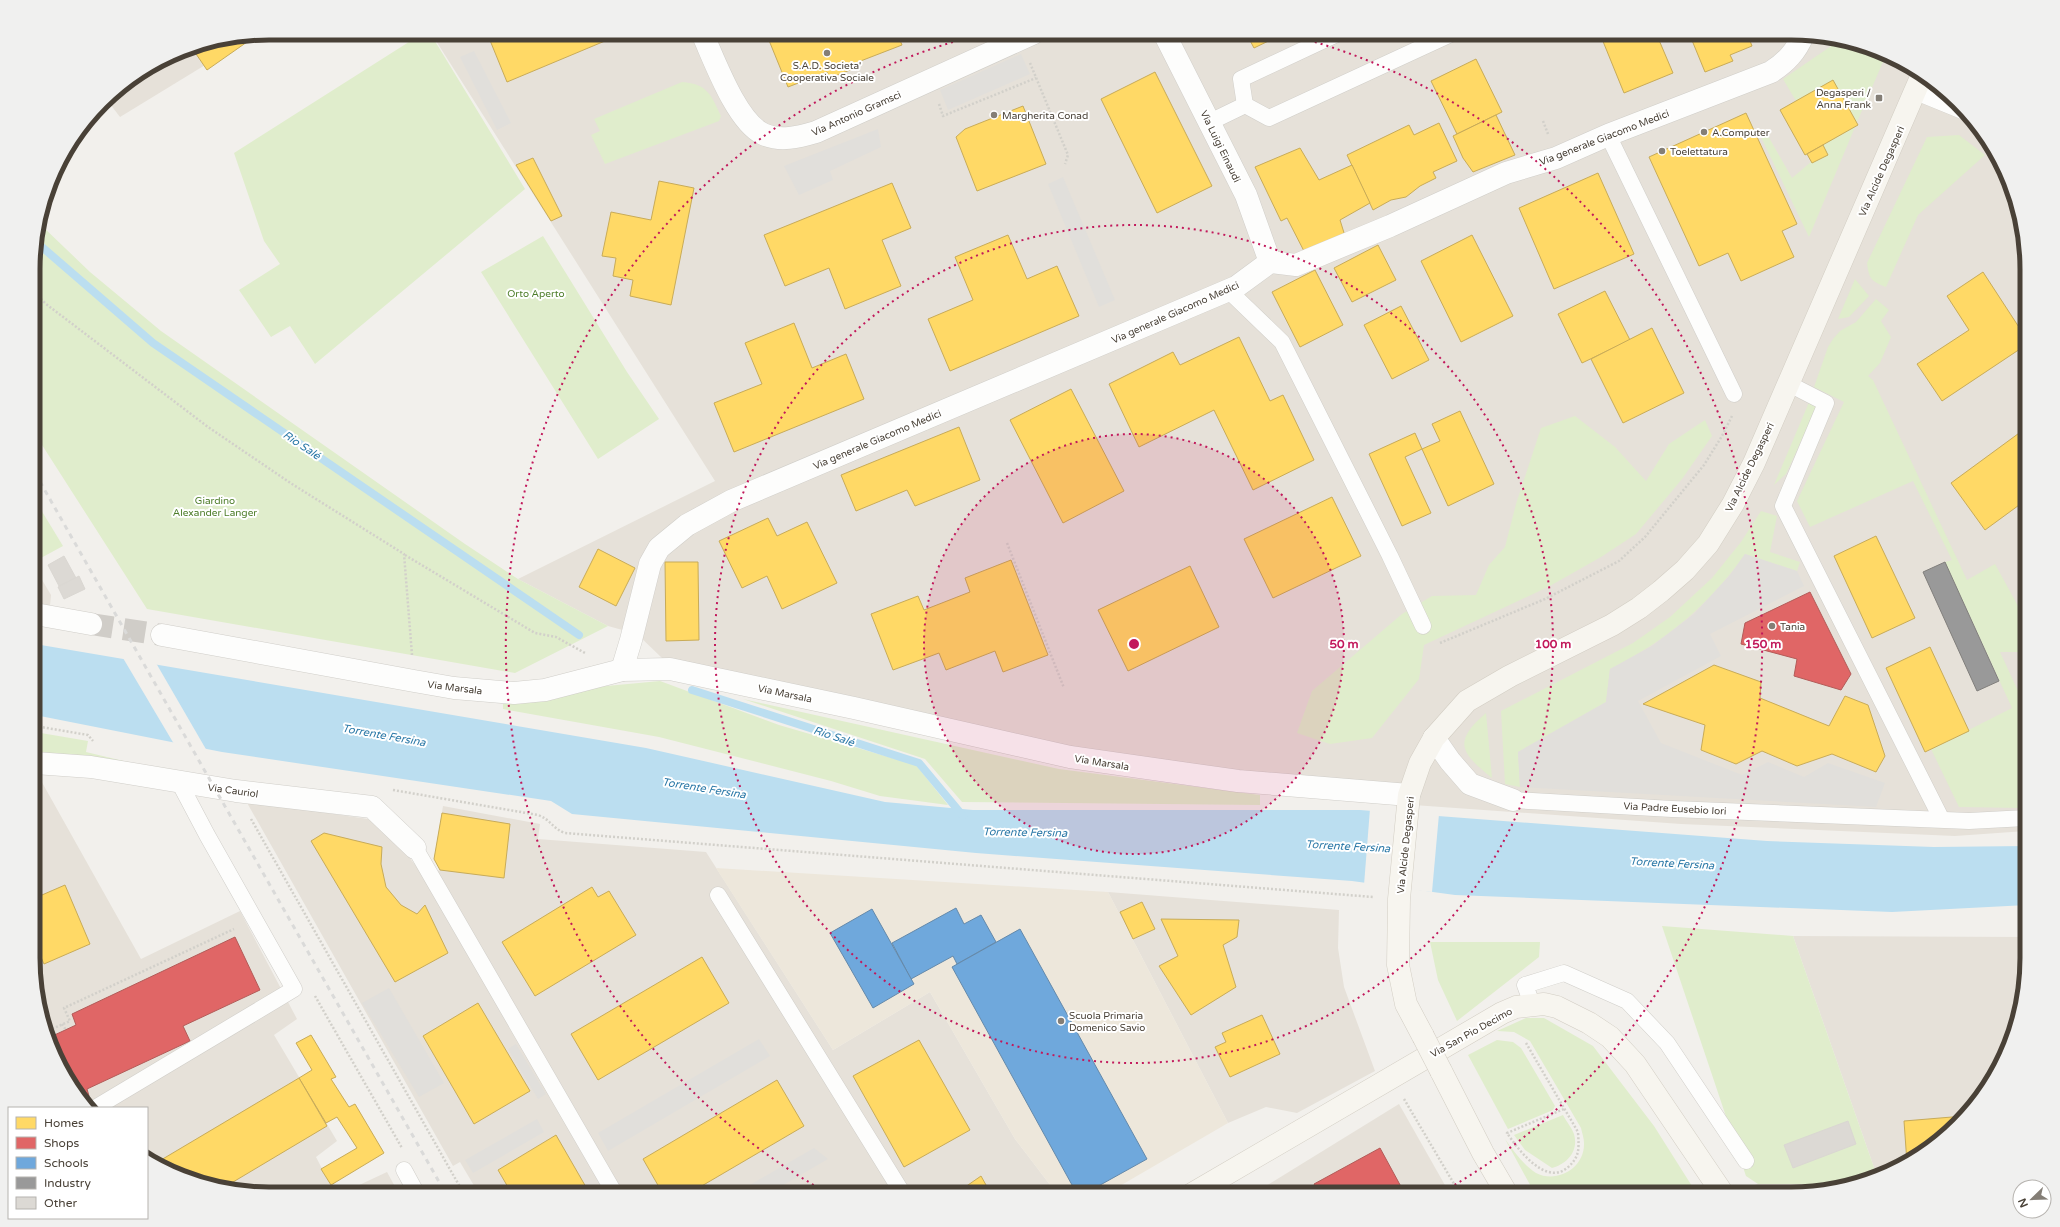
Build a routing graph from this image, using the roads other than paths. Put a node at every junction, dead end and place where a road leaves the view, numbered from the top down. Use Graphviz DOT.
graph roads {
  1 [pos="705,40"];
  2 [pos="1019,40"];
  3 [pos="1168,40"];
  4 [pos="1324,40"];
  5 [pos="1438,40"];
  6 [pos="1801,40"];
  7 [pos="1919,84"];
  8 [pos="1945,100"];
  9 [pos="1245,105"];
  10 [pos="1210,122"];
  11 [pos="1608,135"];
  12 [pos="1270,262"];
  13 [pos="1228,290"];
  14 [pos="1788,384"];
  15 [pos="1734,394"];
  16 [pos="40,615"];
  17 [pos="91,624"];
  18 [pos="1423,626"];
  19 [pos="162,635"];
  20 [pos="622,670"];
  21 [pos="1434,738"];
  22 [pos="40,763"];
  23 [pos="179,782"];
  24 [pos="1513,800"];
  25 [pos="1408,802"];
  26 [pos="1941,818"];
  27 [pos="2020,818"];
  28 [pos="415,848"];
  29 [pos="718,895"];
  30 [pos="1532,1004"];
  31 [pos="98,1107"];
  32 [pos="1746,1161"];
  33 [pos="404,1170"];
  34 [pos="413,1187"];
  35 [pos="611,1187"];
  36 [pos="899,1187"];
  37 [pos="1204,1187"];
  38 [pos="1503,1187"];
  39 [pos="1718,1187"];
  1 -- 2 [label="street, Via Antonio Gramsci"];
  3 -- 10 [label="street, Via Luigi Einaudi"];
  4 -- 9 [label="lane"];
  5 -- 9 [label="lane"];
  6 -- 11 [label="street, Via generale Giacomo Medici"];
  7 -- 8 [label="lane, Via Alcide Degasperi"];
  7 -- 14 [label="street, Via Alcide Degasperi"];
  9 -- 10 [label="lane"];
  10 -- 12 [label="street, Via Luigi Einaudi"];
  11 -- 12 [label="street, Via generale Giacomo Medici"];
  11 -- 15 [label="lane"];
  12 -- 13 [label="street, Via generale Giacomo Medici"];
  13 -- 18 [label="lane"];
  13 -- 20 [label="street, Via generale Giacomo Medici"];
  14 -- 21 [label="street, Via Alcide Degasperi"];
  14 -- 26 [label="lane"];
  16 -- 17 [label="street"];
  19 -- 20 [label="street, Via Marsala"];
  20 -- 25 [label="street, Via Marsala"];
  21 -- 24 [label="street, Via Padre Eusebio Iori"];
  21 -- 25 [label="street, Via Alcide Degasperi"];
  22 -- 23 [label="street, Via Cauriol"];
  23 -- 28 [label="street, Via Cauriol"];
  23 -- 31 [label="lane"];
  24 -- 26 [label="lane, Via Padre Eusebio Iori"];
  25 -- 38 [label="street, Via Alcide Degasperi, bridge"];
  26 -- 27 [label="lane, Via Padre Eusebio Iori"];
  28 -- 35 [label="lane"];
  29 -- 36 [label="lane"];
  30 -- 32 [label="lane"];
  30 -- 37 [label="street, Via San Pio Decimo"];
  30 -- 39 [label="street, Via San Pio Decimo"];
  33 -- 34 [label="lane"];
}
